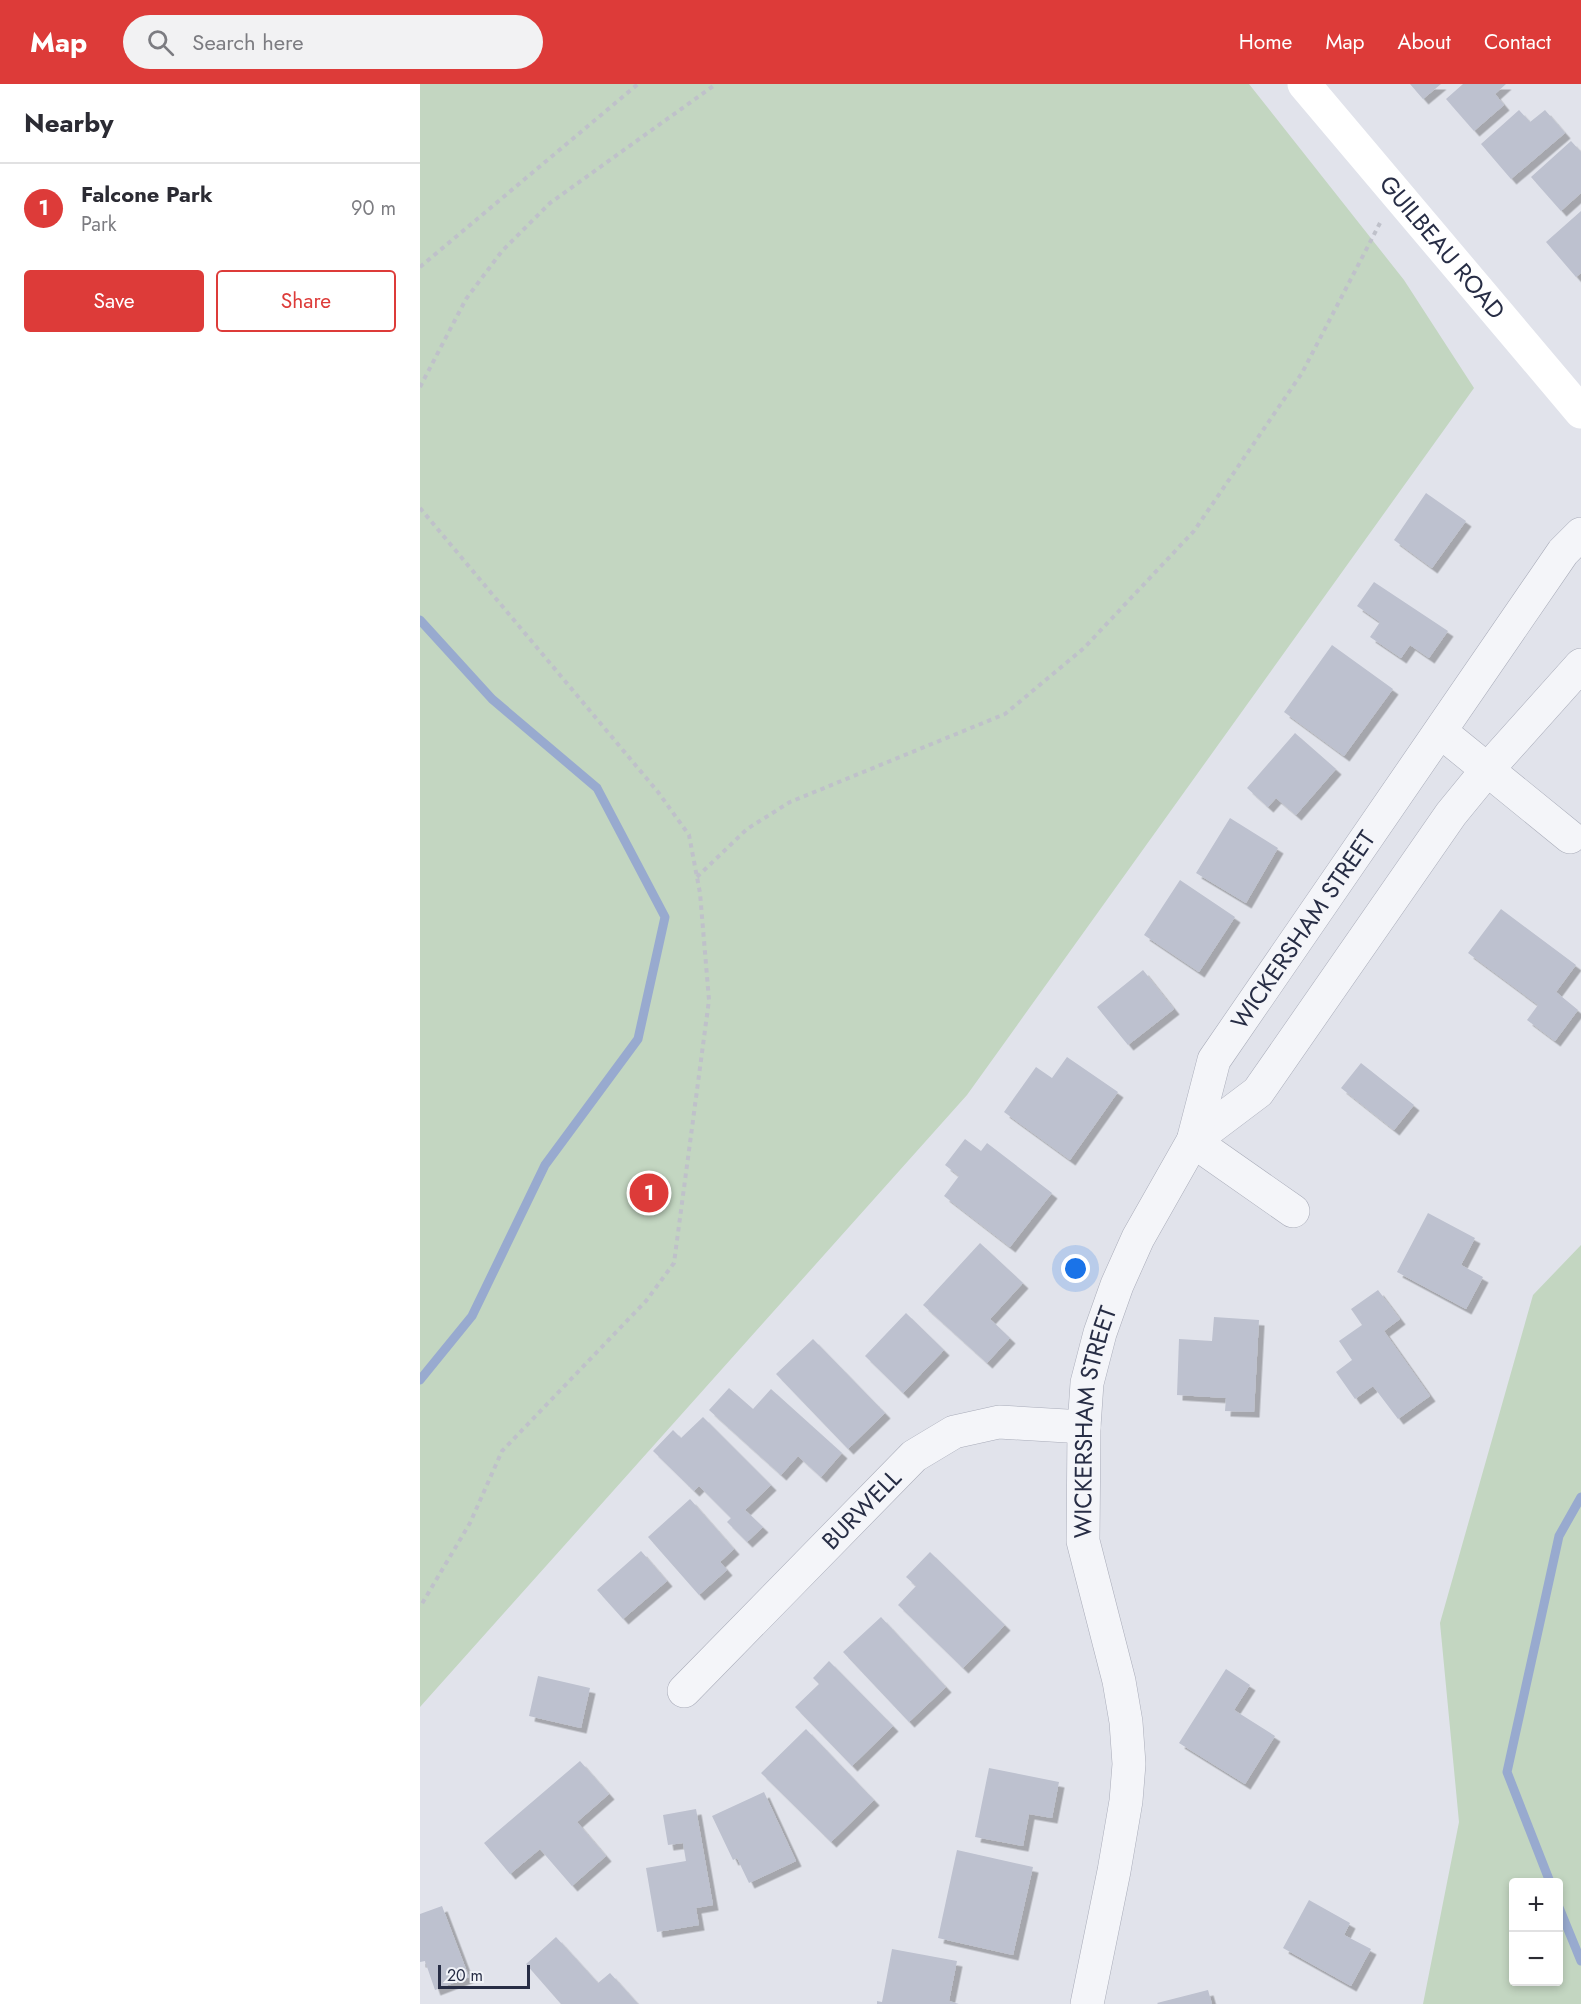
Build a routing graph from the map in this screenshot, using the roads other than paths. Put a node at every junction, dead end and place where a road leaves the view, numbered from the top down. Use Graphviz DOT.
graph roads {
  1 [pos="1304,84"];
  2 [pos="1581,412"];
  3 [pos="1581,534"];
  4 [pos="1581,664"];
  5 [pos="1441,732"];
  6 [pos="1487,770"];
  7 [pos="1569,837"];
  8 [pos="1193,1141"];
  9 [pos="1293,1211"];
  10 [pos="1084,1427"];
  11 [pos="684,1692"];
  12 [pos="1087,2004"];
  1 -- 2 [label="main road, GUILBEAU ROAD"];
  3 -- 5 [label="street, WICKERSHAM STREET"];
  4 -- 6 [label="street, WICKERSHAM STREET"];
  5 -- 6 [label="street"];
  5 -- 8 [label="street, WICKERSHAM STREET"];
  6 -- 7 [label="street"];
  6 -- 8 [label="street, WICKERSHAM STREET"];
  8 -- 9 [label="street"];
  8 -- 10 [label="street, WICKERSHAM STREET"];
  10 -- 11 [label="street, BURWELL"];
  10 -- 12 [label="street, WICKERSHAM STREET"];
}
